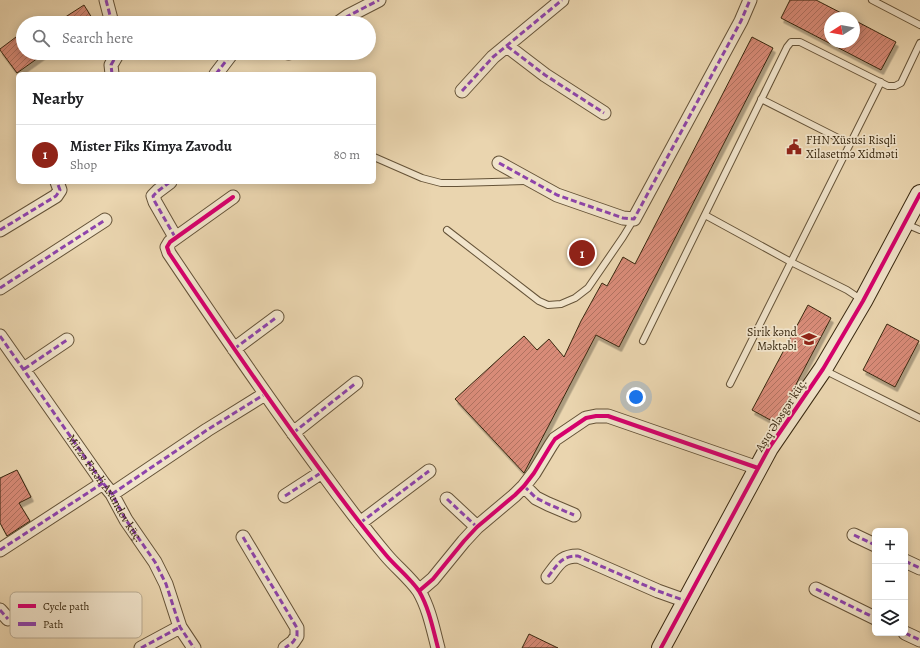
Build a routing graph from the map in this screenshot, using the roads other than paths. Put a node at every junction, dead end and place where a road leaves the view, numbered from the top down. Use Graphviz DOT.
graph roads {
  1 [pos="106,0"];
  2 [pos="379,0"];
  3 [pos="562,0"];
  4 [pos="750,0"];
  5 [pos="872,0"];
  6 [pos="110,16"];
  7 [pos="348,16"];
  8 [pos="920,25"];
  9 [pos="920,43"];
  10 [pos="507,46"];
  11 [pos="114,60"];
  12 [pos="227,60"];
  13 [pos="112,72"];
  14 [pos="218,72"];
  15 [pos="880,82"];
  16 [pos="462,91"];
  17 [pos="761,99"];
  18 [pos="604,113"];
  19 [pos="850,144"];
  20 [pos="376,158"];
  21 [pos="499,162"];
  22 [pos="531,181"];
  23 [pos="58,184"];
  24 [pos="167,184"];
  25 [pos="920,194"];
  26 [pos="233,197"];
  27 [pos="705,215"];
  28 [pos="634,218"];
  29 [pos="105,220"];
  30 [pos="912,227"];
  31 [pos="0,230"];
  32 [pos="447,230"];
  33 [pos="175,237"];
  34 [pos="791,262"];
  35 [pos="0,288"];
  36 [pos="863,301"];
  37 [pos="277,317"];
  38 [pos="0,336"];
  39 [pos="67,340"];
  40 [pos="643,341"];
  41 [pos="234,349"];
  42 [pos="24,369"];
  43 [pos="823,369"];
  44 [pos="356,383"];
  45 [pos="730,384"];
  46 [pos="265,394"];
  47 [pos="920,418"];
  48 [pos="293,433"];
  49 [pos="758,468"];
  50 [pos="429,471"];
  51 [pos="322,472"];
  52 [pos="103,483"];
  53 [pos="524,486"];
  54 [pos="112,494"];
  55 [pos="285,496"];
  56 [pos="447,499"];
  57 [pos="574,515"];
  58 [pos="360,524"];
  59 [pos="478,527"];
  60 [pos="854,534"];
  61 [pos="242,537"];
  62 [pos="872,543"];
  63 [pos="0,550"];
  64 [pos="908,562"];
  65 [pos="920,568"];
  66 [pos="548,577"];
  67 [pos="816,589"];
  68 [pos="419,591"];
  69 [pos="686,601"];
  70 [pos="872,617"];
  71 [pos="180,627"];
  72 [pos="908,634"];
  73 [pos="920,640"];
  74 [pos="141,648"];
  75 [pos="194,648"];
  76 [pos="285,648"];
  77 [pos="438,648"];
  78 [pos="661,648"];
  1 -- 6 [label="street"];
  2 -- 7 [label="street"];
  3 -- 10 [label="street"];
  4 -- 28 [label="street"];
  5 -- 8 [label="lane"];
  9 -- 15 [label="lane"];
  10 -- 16 [label="street"];
  10 -- 18 [label="street"];
  11 -- 13 [label="street"];
  12 -- 14 [label="street"];
  15 -- 17 [label="lane"];
  15 -- 19 [label="lane"];
  17 -- 19 [label="lane"];
  17 -- 27 [label="lane"];
  19 -- 34 [label="lane"];
  20 -- 22 [label="lane"];
  21 -- 22 [label="street"];
  22 -- 28 [label="street"];
  23 -- 31 [label="street"];
  24 -- 33 [label="street"];
  25 -- 30 [label="street, Aşıq Ələsgər küç."];
  26 -- 33 [label="street"];
  27 -- 34 [label="lane"];
  27 -- 40 [label="lane"];
  28 -- 32 [label="lane"];
  29 -- 35 [label="street"];
  30 -- 36 [label="street, Aşıq Ələsgər küç."];
  33 -- 41 [label="street"];
  34 -- 36 [label="lane"];
  34 -- 45 [label="lane"];
  36 -- 43 [label="street, Aşıq Ələsgər küç."];
  37 -- 41 [label="street"];
  38 -- 42 [label="street, Mirzə Fətəli Axundov küç."];
  39 -- 42 [label="street"];
  41 -- 46 [label="street"];
  42 -- 52 [label="street, Mirzə Fətəli Axundov küç."];
  43 -- 47 [label="lane"];
  43 -- 49 [label="street, Aşıq Ələsgər küç."];
  44 -- 48 [label="street"];
  46 -- 48 [label="street"];
  46 -- 54 [label="street"];
  48 -- 51 [label="street"];
  49 -- 53 [label="street"];
  49 -- 69 [label="street, Aşıq Ələsgər küç."];
  50 -- 58 [label="street"];
  51 -- 55 [label="street"];
  51 -- 58 [label="street"];
  52 -- 54 [label="street, Mirzə Fətəli Axundov küç."];
  52 -- 63 [label="street"];
  53 -- 57 [label="street"];
  53 -- 59 [label="street"];
  54 -- 71 [label="street, Mirzə Fətəli Axundov küç."];
  56 -- 59 [label="street"];
  58 -- 68 [label="street"];
  59 -- 68 [label="street"];
  60 -- 62 [label="street"];
  61 -- 76 [label="street"];
  64 -- 65 [label="street"];
  66 -- 69 [label="street"];
  67 -- 70 [label="street"];
  68 -- 77 [label="street"];
  69 -- 78 [label="street, Aşıq Ələsgər küç."];
  71 -- 74 [label="street"];
  71 -- 75 [label="street, Mirzə Fətəli Axundov küç."];
  72 -- 73 [label="street"];
}
